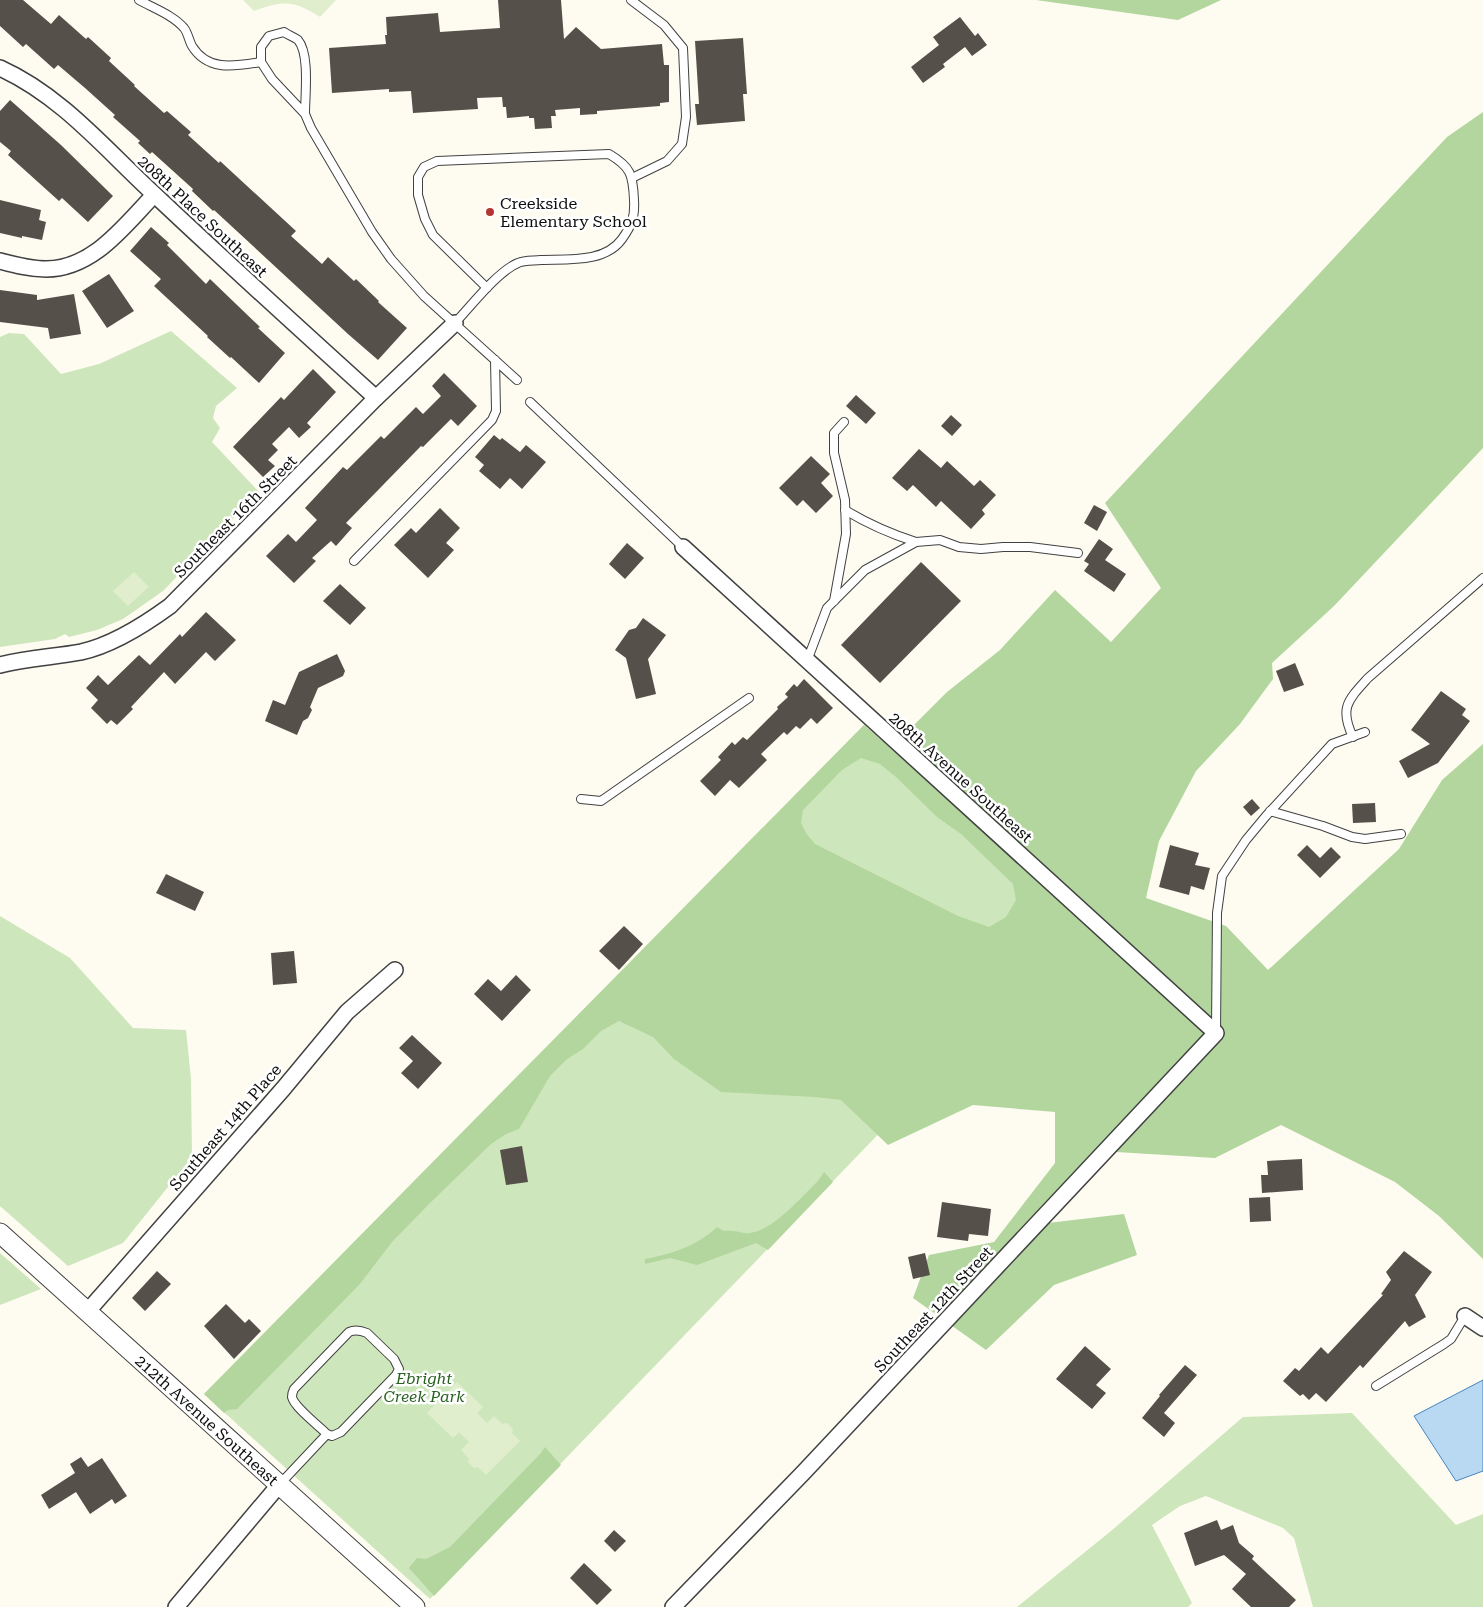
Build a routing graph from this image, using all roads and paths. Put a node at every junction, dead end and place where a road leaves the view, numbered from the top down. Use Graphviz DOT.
graph roads {
  1 [pos="139,0"];
  2 [pos="631,0"];
  3 [pos="261,62"];
  4 [pos="0,68"];
  5 [pos="305,114"];
  6 [pos="632,178"];
  7 [pos="154,195"];
  8 [pos="0,261"];
  9 [pos="487,288"];
  10 [pos="455,323"];
  11 [pos="495,360"];
  12 [pos="517,380"];
  13 [pos="376,398"];
  14 [pos="530,402"];
  15 [pos="844,422"];
  16 [pos="845,510"];
  17 [pos="916,542"];
  18 [pos="683,547"];
  19 [pos="1078,553"];
  20 [pos="354,561"];
  21 [pos="1483,578"];
  22 [pos="834,600"];
  23 [pos="808,660"];
  24 [pos="0,665"];
  25 [pos="749,698"];
  26 [pos="1365,732"];
  27 [pos="1352,737"];
  28 [pos="581,799"];
  29 [pos="1270,811"];
  30 [pos="1401,834"];
  31 [pos="395,970"];
  32 [pos="1216,1032"];
  33 [pos="0,1234"];
  34 [pos="86,1312"];
  35 [pos="1465,1316"];
  36 [pos="1483,1328"];
  37 [pos="1376,1386"];
  38 [pos="327,1434"];
  39 [pos="280,1485"];
  40 [pos="176,1607"];
  41 [pos="415,1607"];
  42 [pos="673,1607"];
  1 -- 3 [label="lane"];
  2 -- 6 [label="lane"];
  3 -- 5 [label="lane"];
  3 -- 5 [label="lane"];
  4 -- 7 [label="street, 208th Place Southeast"];
  5 -- 10 [label="lane"];
  6 -- 9 [label="lane"];
  6 -- 9 [label="lane"];
  7 -- 8 [label="street"];
  7 -- 13 [label="street, 208th Place Southeast"];
  9 -- 10 [label="lane"];
  10 -- 11 [label="lane"];
  10 -- 13 [label="street, Southeast 16th Street"];
  11 -- 12 [label="lane"];
  11 -- 20 [label="lane"];
  13 -- 24 [label="street, Southeast 16th Street"];
  14 -- 18 [label="lane"];
  15 -- 16 [label="lane"];
  16 -- 17 [label="lane"];
  16 -- 22 [label="lane"];
  17 -- 19 [label="lane"];
  17 -- 22 [label="lane"];
  18 -- 23 [label="street, 208th Avenue Southeast"];
  21 -- 27 [label="lane"];
  22 -- 23 [label="lane"];
  23 -- 32 [label="street, 208th Avenue Southeast"];
  25 -- 28 [label="lane"];
  26 -- 27 [label="lane"];
  27 -- 29 [label="lane"];
  29 -- 30 [label="lane"];
  29 -- 32 [label="lane"];
  31 -- 34 [label="street, Southeast 14th Place"];
  32 -- 42 [label="street, Southeast 12th Street"];
  33 -- 34 [label="street, 212th Avenue Southeast"];
  34 -- 39 [label="street, 212th Avenue Southeast"];
  35 -- 36 [label="street"];
  35 -- 37 [label="lane"];
  38 -- 38 [label="lane"];
  38 -- 39 [label="lane"];
  39 -- 40 [label="street"];
  39 -- 41 [label="street, 212th Avenue Southeast"];
}
